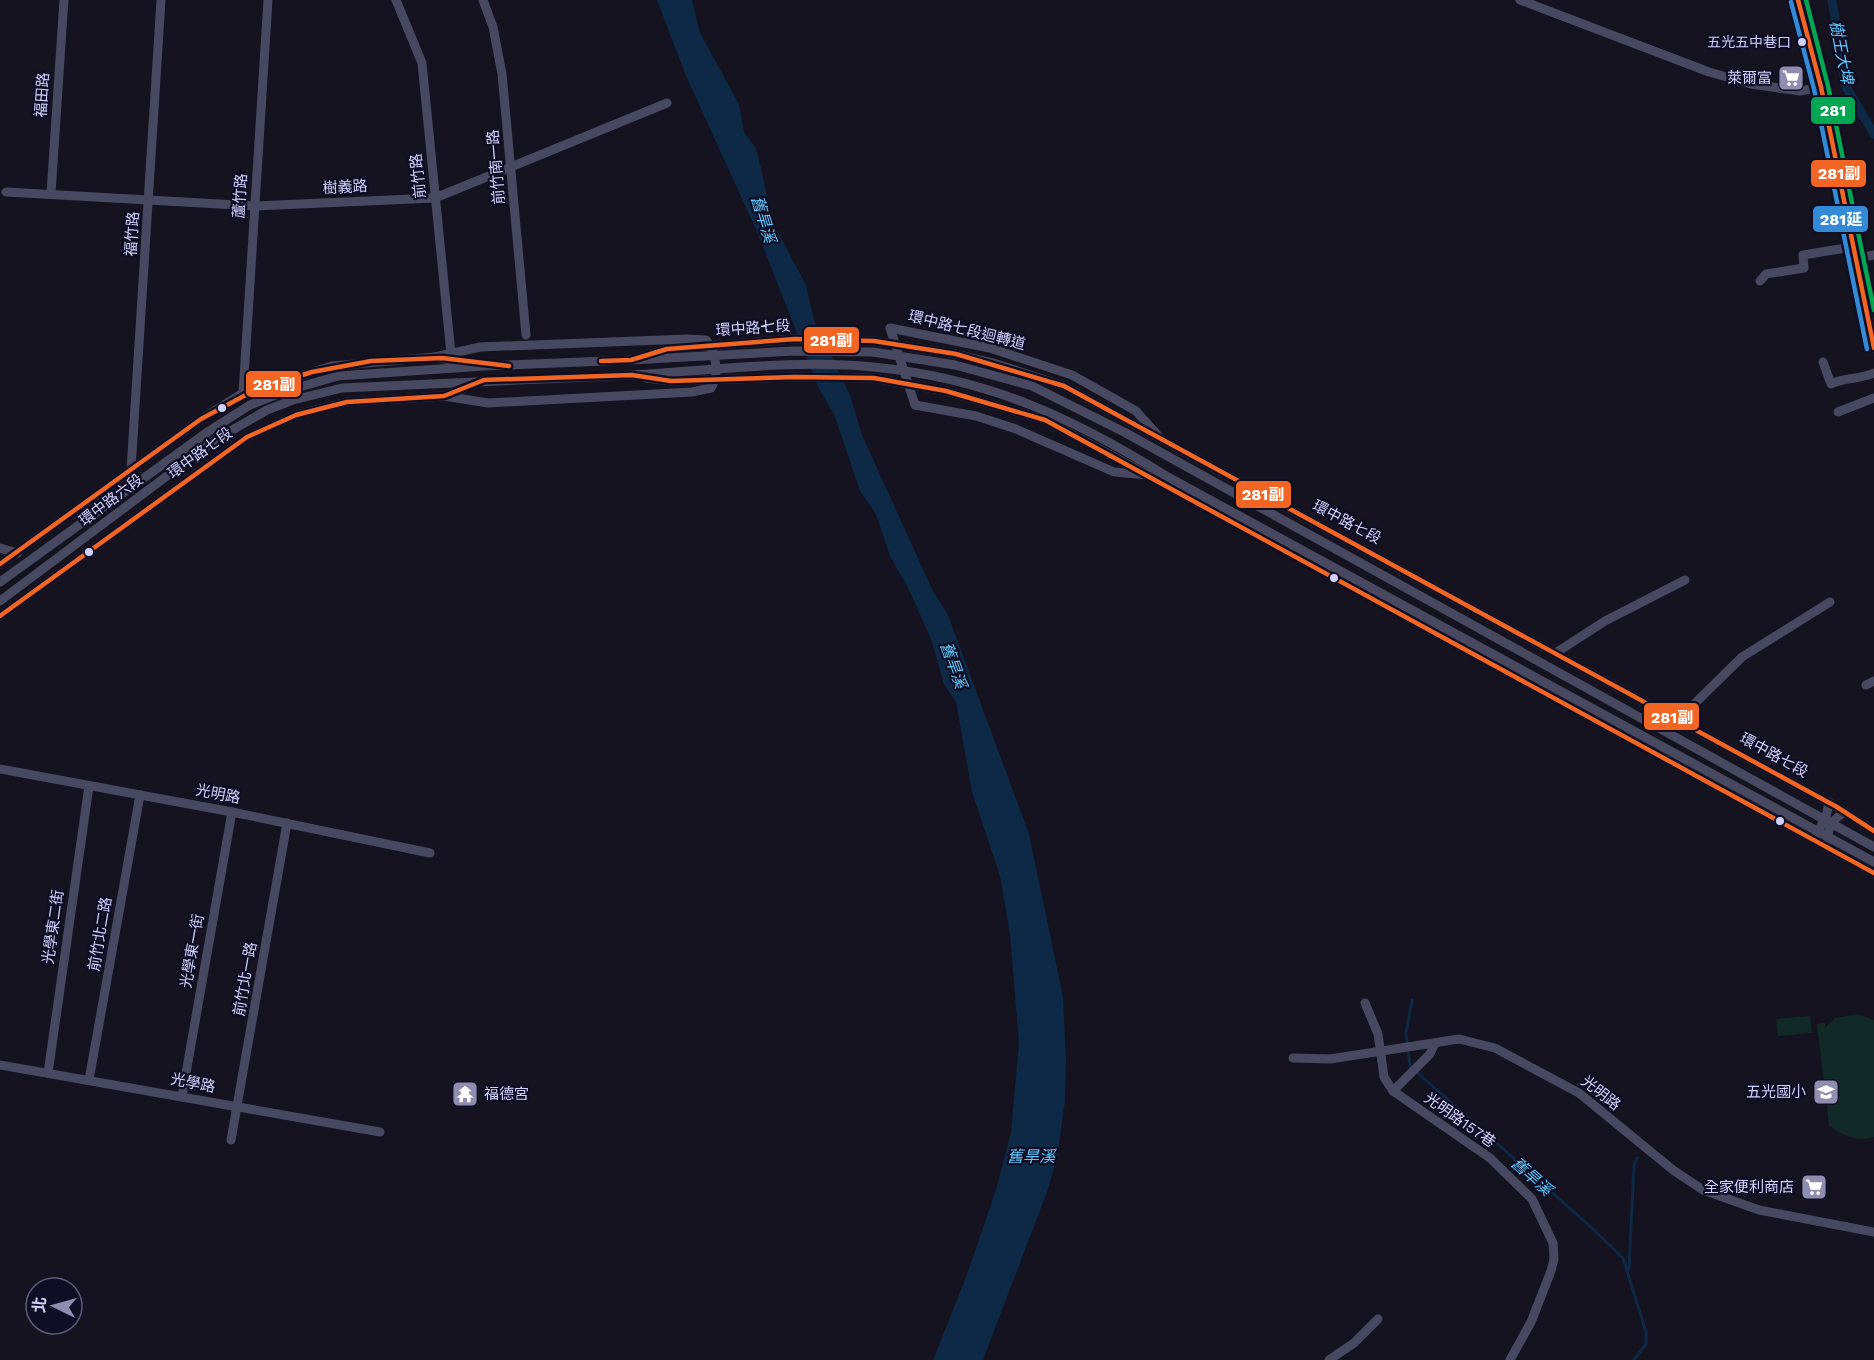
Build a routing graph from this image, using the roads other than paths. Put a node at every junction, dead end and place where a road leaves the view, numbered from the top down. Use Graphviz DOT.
graph roads {
  1 [pos="64,0"];
  2 [pos="161,0"];
  3 [pos="268,0"];
  4 [pos="396,0"];
  5 [pos="483,0"];
  6 [pos="1520,0"];
  7 [pos="1798,0"];
  8 [pos="1821,87"];
  9 [pos="667,102"];
  10 [pos="511,167"];
  11 [pos="6,192"];
  12 [pos="51,193"];
  13 [pos="435,198"];
  14 [pos="149,200"];
  15 [pos="255,206"];
  16 [pos="1852,247"];
  17 [pos="1874,255"];
  18 [pos="1854,259"];
  19 [pos="1760,282"];
  20 [pos="526,335"];
  21 [pos="1874,348"];
  22 [pos="451,354"];
  23 [pos="435,357"];
  24 [pos="631,360"];
  25 [pos="1823,362"];
  26 [pos="332,366"];
  27 [pos="484,366"];
  28 [pos="1874,373"];
  29 [pos="632,375"];
  30 [pos="338,376"];
  31 [pos="484,380"];
  32 [pos="342,388"];
  33 [pos="243,393"];
  34 [pos="444,396"];
  35 [pos="1874,398"];
  36 [pos="1838,412"];
  37 [pos="1161,439"];
  38 [pos="131,469"];
  39 [pos="1148,475"];
  40 [pos="0,548"];
  41 [pos="16,553"];
  42 [pos="33,557"];
  43 [pos="54,563"];
  44 [pos="0,564"];
  45 [pos="68,567"];
  46 [pos="1685,580"];
  47 [pos="0,582"];
  48 [pos="0,601"];
  49 [pos="1830,602"];
  50 [pos="0,615"];
  51 [pos="1557,652"];
  52 [pos="1678,720"];
  53 [pos="0,769"];
  54 [pos="89,786"];
  55 [pos="140,795"];
  56 [pos="1828,802"];
  57 [pos="232,812"];
  58 [pos="1845,812"];
  59 [pos="287,823"];
  60 [pos="1874,831"];
  61 [pos="1811,841"];
  62 [pos="1874,847"];
  63 [pos="1830,850"];
  64 [pos="430,853"];
  65 [pos="1874,862"];
  66 [pos="1874,873"];
  67 [pos="1365,1003"];
  68 [pos="1435,1043"];
  69 [pos="1379,1052"];
  70 [pos="1293,1058"];
  71 [pos="0,1065"];
  72 [pos="48,1073"];
  73 [pos="89,1080"];
  74 [pos="1395,1088"];
  75 [pos="182,1096"];
  76 [pos="238,1107"];
  77 [pos="380,1132"];
  78 [pos="231,1140"];
  79 [pos="1874,1232"];
  80 [pos="1378,1319"];
  81 [pos="1329,1360"];
  82 [pos="1510,1360"];
  1 -- 12 [label="street, 福田路"];
  2 -- 14 [label="street, 福竹路"];
  3 -- 15 [label="street, 蘆竹路"];
  4 -- 13 [label="street, 前竹路"];
  5 -- 10 [label="street, 前竹南一路"];
  6 -- 8 [label="street"];
  7 -- 8 [label="street"];
  8 -- 16 [label="street"];
  9 -- 10 [label="street, 樹義路"];
  10 -- 13 [label="street, 樹義路"];
  10 -- 20 [label="street, 前竹南一路"];
  11 -- 12 [label="street, 樹義路"];
  12 -- 14 [label="street, 樹義路"];
  13 -- 15 [label="street, 樹義路"];
  13 -- 22 [label="street, 前竹路"];
  14 -- 15 [label="street, 樹義路"];
  14 -- 38 [label="street, 福竹路"];
  15 -- 33 [label="street, 蘆竹路"];
  16 -- 18 [label="street"];
  16 -- 19 [label="street"];
  17 -- 18 [label="street"];
  18 -- 21 [label="street"];
  22 -- 23 [label="street"];
  22 -- 34 [label="street"];
  23 -- 26 [label="street, 環中路七段"];
  23 -- 27 [label="street, 環中路七段"];
  24 -- 27 [label="street, 環中路七段"];
  24 -- 37 [label="street, 環中路七段, bridge"];
  24 -- 62 [label="street, 環中路七段, bridge"];
  25 -- 28 [label="street"];
  26 -- 33 [label="street, 環中路六段"];
  27 -- 30 [label="street, 環中路七段"];
  29 -- 31 [label="street, 環中路七段"];
  29 -- 39 [label="street, 環中路七段, bridge"];
  29 -- 65 [label="street, 環中路七段, bridge"];
  30 -- 42 [label="street, 環中路六段"];
  31 -- 32 [label="street, 環中路七段"];
  31 -- 34 [label="street, 環中路七段"];
  32 -- 43 [label="street, 環中路六段"];
  33 -- 38 [label="street, 環中路六段"];
  34 -- 45 [label="street, 環中路七段"];
  35 -- 36 [label="street"];
  37 -- 39 [label="street, 環中路七段迴轉道"];
  37 -- 51 [label="street, 環中路七段"];
  38 -- 41 [label="street, 環中路六段"];
  39 -- 61 [label="street, 環中路七段"];
  40 -- 41 [label="street"];
  41 -- 42 [label="street"];
  41 -- 44 [label="street, 環中路六段"];
  42 -- 43 [label="street"];
  42 -- 47 [label="street, 環中路六段"];
  43 -- 45 [label="street"];
  43 -- 48 [label="street, 環中路六段"];
  45 -- 50 [label="street, 環中路七段"];
  46 -- 51 [label="street"];
  49 -- 52 [label="street"];
  51 -- 52 [label="street, 環中路七段"];
  52 -- 56 [label="street, 環中路七段"];
  53 -- 54 [label="street, 光明路"];
  54 -- 55 [label="street, 光明路"];
  54 -- 72 [label="street, 光學東二街"];
  55 -- 57 [label="street, 光明路"];
  55 -- 73 [label="street, 前竹北二路"];
  56 -- 58 [label="street, 環中路七段"];
  56 -- 61 [label="street"];
  57 -- 59 [label="street, 光明路"];
  57 -- 75 [label="street, 光學東一街"];
  58 -- 60 [label="street, 環中路七段"];
  58 -- 63 [label="street"];
  59 -- 64 [label="street, 光明路"];
  59 -- 76 [label="street, 前竹北一路"];
  61 -- 63 [label="street, 環中路七段"];
  63 -- 66 [label="street, 環中路七段"];
  67 -- 69 [label="street"];
  68 -- 69 [label="street, 光明路"];
  68 -- 74 [label="street"];
  68 -- 79 [label="street, 光明路"];
  69 -- 70 [label="street, 光明路"];
  69 -- 74 [label="street"];
  71 -- 72 [label="street, 光學路"];
  72 -- 73 [label="street, 光學路"];
  73 -- 75 [label="street, 光學路"];
  74 -- 82 [label="street, 光明路157巷"];
  75 -- 76 [label="street, 光學路"];
  76 -- 77 [label="street, 光學路"];
  76 -- 78 [label="street, 前竹北一路"];
  80 -- 81 [label="street"];
}
